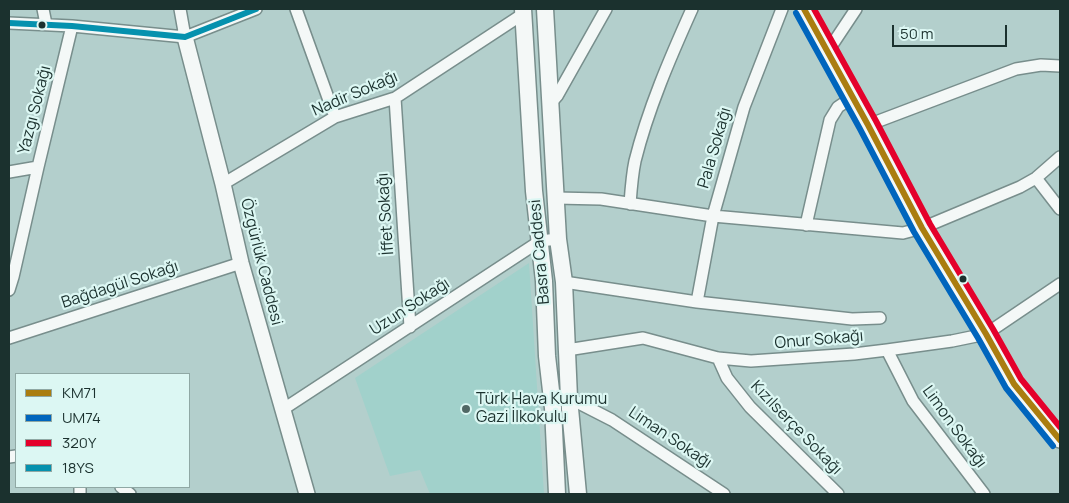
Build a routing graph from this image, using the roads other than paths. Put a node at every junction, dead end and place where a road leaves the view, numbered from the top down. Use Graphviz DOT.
graph roads {
  1 [pos="43,9"];
  2 [pos="180,9"];
  3 [pos="256,9"];
  4 [pos="296,9"];
  5 [pos="544,9"];
  6 [pos="606,9"];
  7 [pos="692,9"];
  8 [pos="782,9"];
  9 [pos="804,9"];
  10 [pos="856,9"];
  11 [pos="523,11"];
  12 [pos="9,23"];
  13 [pos="46,24"];
  14 [pos="72,26"];
  15 [pos="185,37"];
  16 [pos="828,51"];
  17 [pos="1060,66"];
  18 [pos="853,96"];
  19 [pos="395,98"];
  20 [pos="550,104"];
  21 [pos="335,117"];
  22 [pos="868,125"];
  23 [pos="1060,157"];
  24 [pos="38,166"];
  25 [pos="9,172"];
  26 [pos="1036,178"];
  27 [pos="223,184"];
  28 [pos="556,198"];
  29 [pos="630,204"];
  30 [pos="1060,209"];
  31 [pos="713,216"];
  32 [pos="806,225"];
  33 [pos="922,228"];
  34 [pos="558,239"];
  35 [pos="540,241"];
  36 [pos="241,263"];
  37 [pos="11,278"];
  38 [pos="564,282"];
  39 [pos="1060,284"];
  40 [pos="9,290"];
  41 [pos="697,302"];
  42 [pos="880,318"];
  43 [pos="410,327"];
  44 [pos="986,334"];
  45 [pos="9,338"];
  46 [pos="567,350"];
  47 [pos="887,350"];
  48 [pos="718,358"];
  49 [pos="569,398"];
  50 [pos="282,410"];
  51 [pos="1060,440"];
  52 [pos="307,494"];
  53 [pos="558,494"];
  54 [pos="578,494"];
  55 [pos="724,494"];
  56 [pos="838,494"];
  57 [pos="984,494"];
  1 -- 13 [label="street"];
  2 -- 15 [label="street"];
  3 -- 15 [label="street"];
  4 -- 21 [label="street"];
  5 -- 20 [label="main road, Basra Caddesi"];
  6 -- 20 [label="street"];
  7 -- 29 [label="street"];
  8 -- 31 [label="street, Pala Sokağı"];
  9 -- 16 [label="street"];
  10 -- 16 [label="street"];
  11 -- 19 [label="street, Nadir Sokağı"];
  11 -- 35 [label="main road, Basra Caddesi"];
  12 -- 13 [label="street"];
  13 -- 14 [label="street"];
  14 -- 15 [label="street"];
  14 -- 24 [label="street, Yazgı Sokağı"];
  15 -- 27 [label="street, Özgürlük Caddesi"];
  16 -- 18 [label="street"];
  17 -- 22 [label="street"];
  18 -- 22 [label="street"];
  18 -- 32 [label="street"];
  19 -- 21 [label="street, Nadir Sokağı"];
  19 -- 43 [label="street, İffet Sokağı"];
  20 -- 28 [label="main road, Basra Caddesi"];
  21 -- 27 [label="street, Nadir Sokağı"];
  22 -- 33 [label="street"];
  23 -- 26 [label="street"];
  24 -- 25 [label="street"];
  24 -- 37 [label="street, Yazgı Sokağı"];
  26 -- 30 [label="street"];
  26 -- 33 [label="street"];
  27 -- 36 [label="street, Özgürlük Caddesi"];
  28 -- 29 [label="street"];
  28 -- 34 [label="main road, Basra Caddesi"];
  29 -- 31 [label="street"];
  31 -- 32 [label="street"];
  31 -- 41 [label="street, Pala Sokağı"];
  32 -- 33 [label="street"];
  33 -- 44 [label="street"];
  34 -- 35 [label="street, Uzun Sokağı"];
  34 -- 38 [label="main road, Basra Caddesi"];
  35 -- 43 [label="street, Uzun Sokağı"];
  35 -- 53 [label="main road, Basra Caddesi"];
  36 -- 45 [label="street, Bağdagül Sokağı"];
  36 -- 50 [label="street, Özgürlük Caddesi"];
  37 -- 40 [label="street, Yazgı Sokağı"];
  38 -- 41 [label="street"];
  38 -- 46 [label="main road, Basra Caddesi"];
  39 -- 44 [label="street, Onur Sokağı"];
  41 -- 42 [label="street"];
  43 -- 50 [label="street, Uzun Sokağı"];
  44 -- 47 [label="street, Onur Sokağı"];
  44 -- 51 [label="street"];
  46 -- 48 [label="street, Onur Sokağı"];
  46 -- 49 [label="main road, Basra Caddesi"];
  47 -- 48 [label="street, Onur Sokağı"];
  47 -- 57 [label="street, Limon Sokağı"];
  48 -- 56 [label="street, Kızılserçe Sokağı"];
  49 -- 54 [label="main road, Basra Caddesi"];
  49 -- 55 [label="street, Liman Sokağı"];
  50 -- 52 [label="street, Özgürlük Caddesi"];
}
